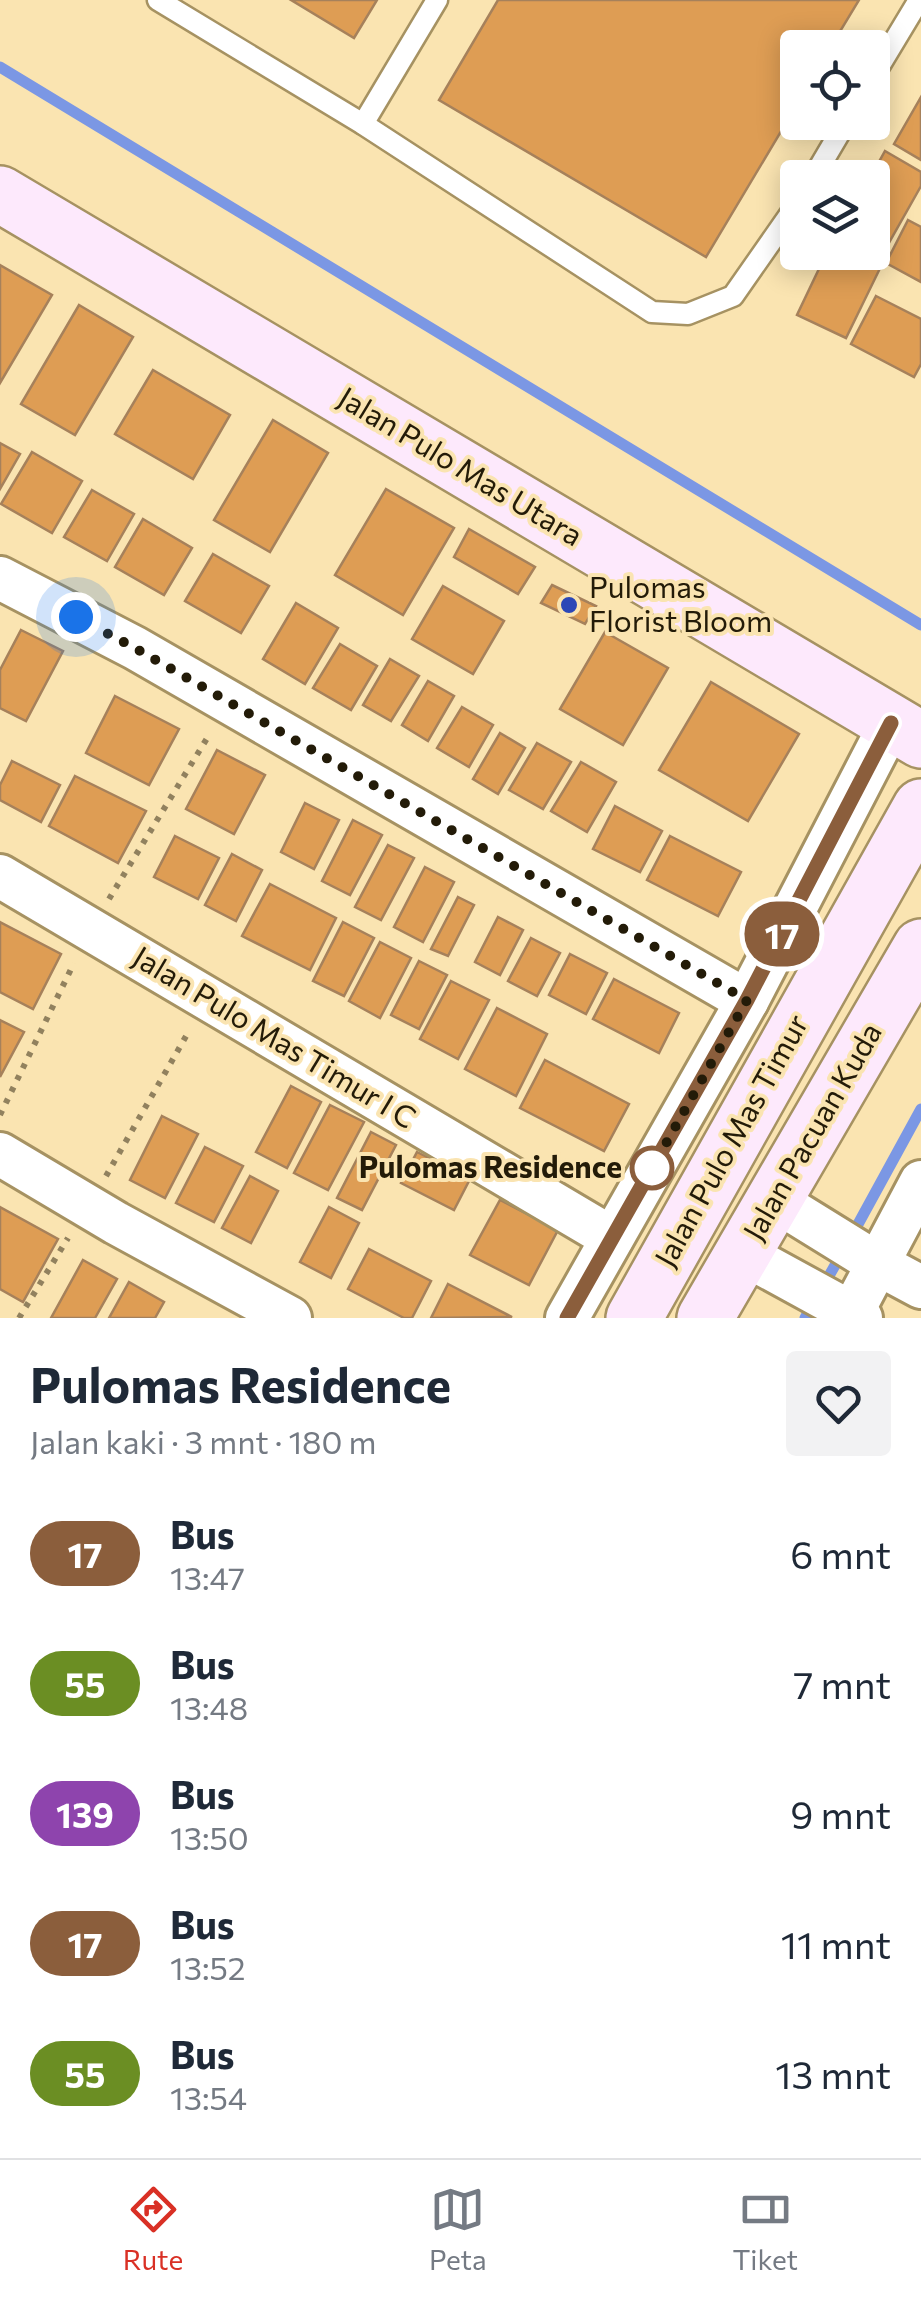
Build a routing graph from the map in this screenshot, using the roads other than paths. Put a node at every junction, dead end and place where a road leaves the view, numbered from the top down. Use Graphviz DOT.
graph roads {
  1 [pos="158,0"];
  2 [pos="437,0"];
  3 [pos="920,0"];
  4 [pos="890,49"];
  5 [pos="364,124"];
  6 [pos="0,194"];
  7 [pos="780,229"];
  8 [pos="0,578"];
  9 [pos="906,732"];
  10 [pos="921,807"];
  11 [pos="0,876"];
  12 [pos="921,947"];
  13 [pos="747,1000"];
  14 [pos="0,1154"];
  15 [pos="921,1182"];
  16 [pos="784,1206"];
  17 [pos="612,1238"];
  18 [pos="869,1259"];
  19 [pos="754,1260"];
  20 [pos="921,1287"];
  21 [pos="849,1313"];
  22 [pos="290,1318"];
  23 [pos="567,1318"];
  24 [pos="634,1318"];
  25 [pos="705,1318"];
  1 -- 5 [label="lane"];
  2 -- 5 [label="lane"];
  3 -- 4 [label="lane"];
  5 -- 7 [label="lane"];
  6 -- 9 [label="street, Jalan Pulo Mas Utara"];
  8 -- 13 [label="street"];
  9 -- 13 [label="street, Jalan Pulo Mas Timur"];
  10 -- 24 [label="street, Jalan Pulo Mas Timur"];
  11 -- 17 [label="street, Jalan Pulo Mas Timur I C"];
  12 -- 16 [label="street, Jalan Pacuan Kuda"];
  13 -- 17 [label="street, Jalan Pulo Mas Timur"];
  14 -- 22 [label="street"];
  15 -- 18 [label="street"];
  16 -- 18 [label="street"];
  16 -- 19 [label="street, Jalan Pacuan Kuda"];
  17 -- 23 [label="street, Jalan Pulo Mas Timur"];
  18 -- 20 [label="street"];
  18 -- 21 [label="street"];
  19 -- 21 [label="street"];
  19 -- 25 [label="street, Jalan Pacuan Kuda"];
}
